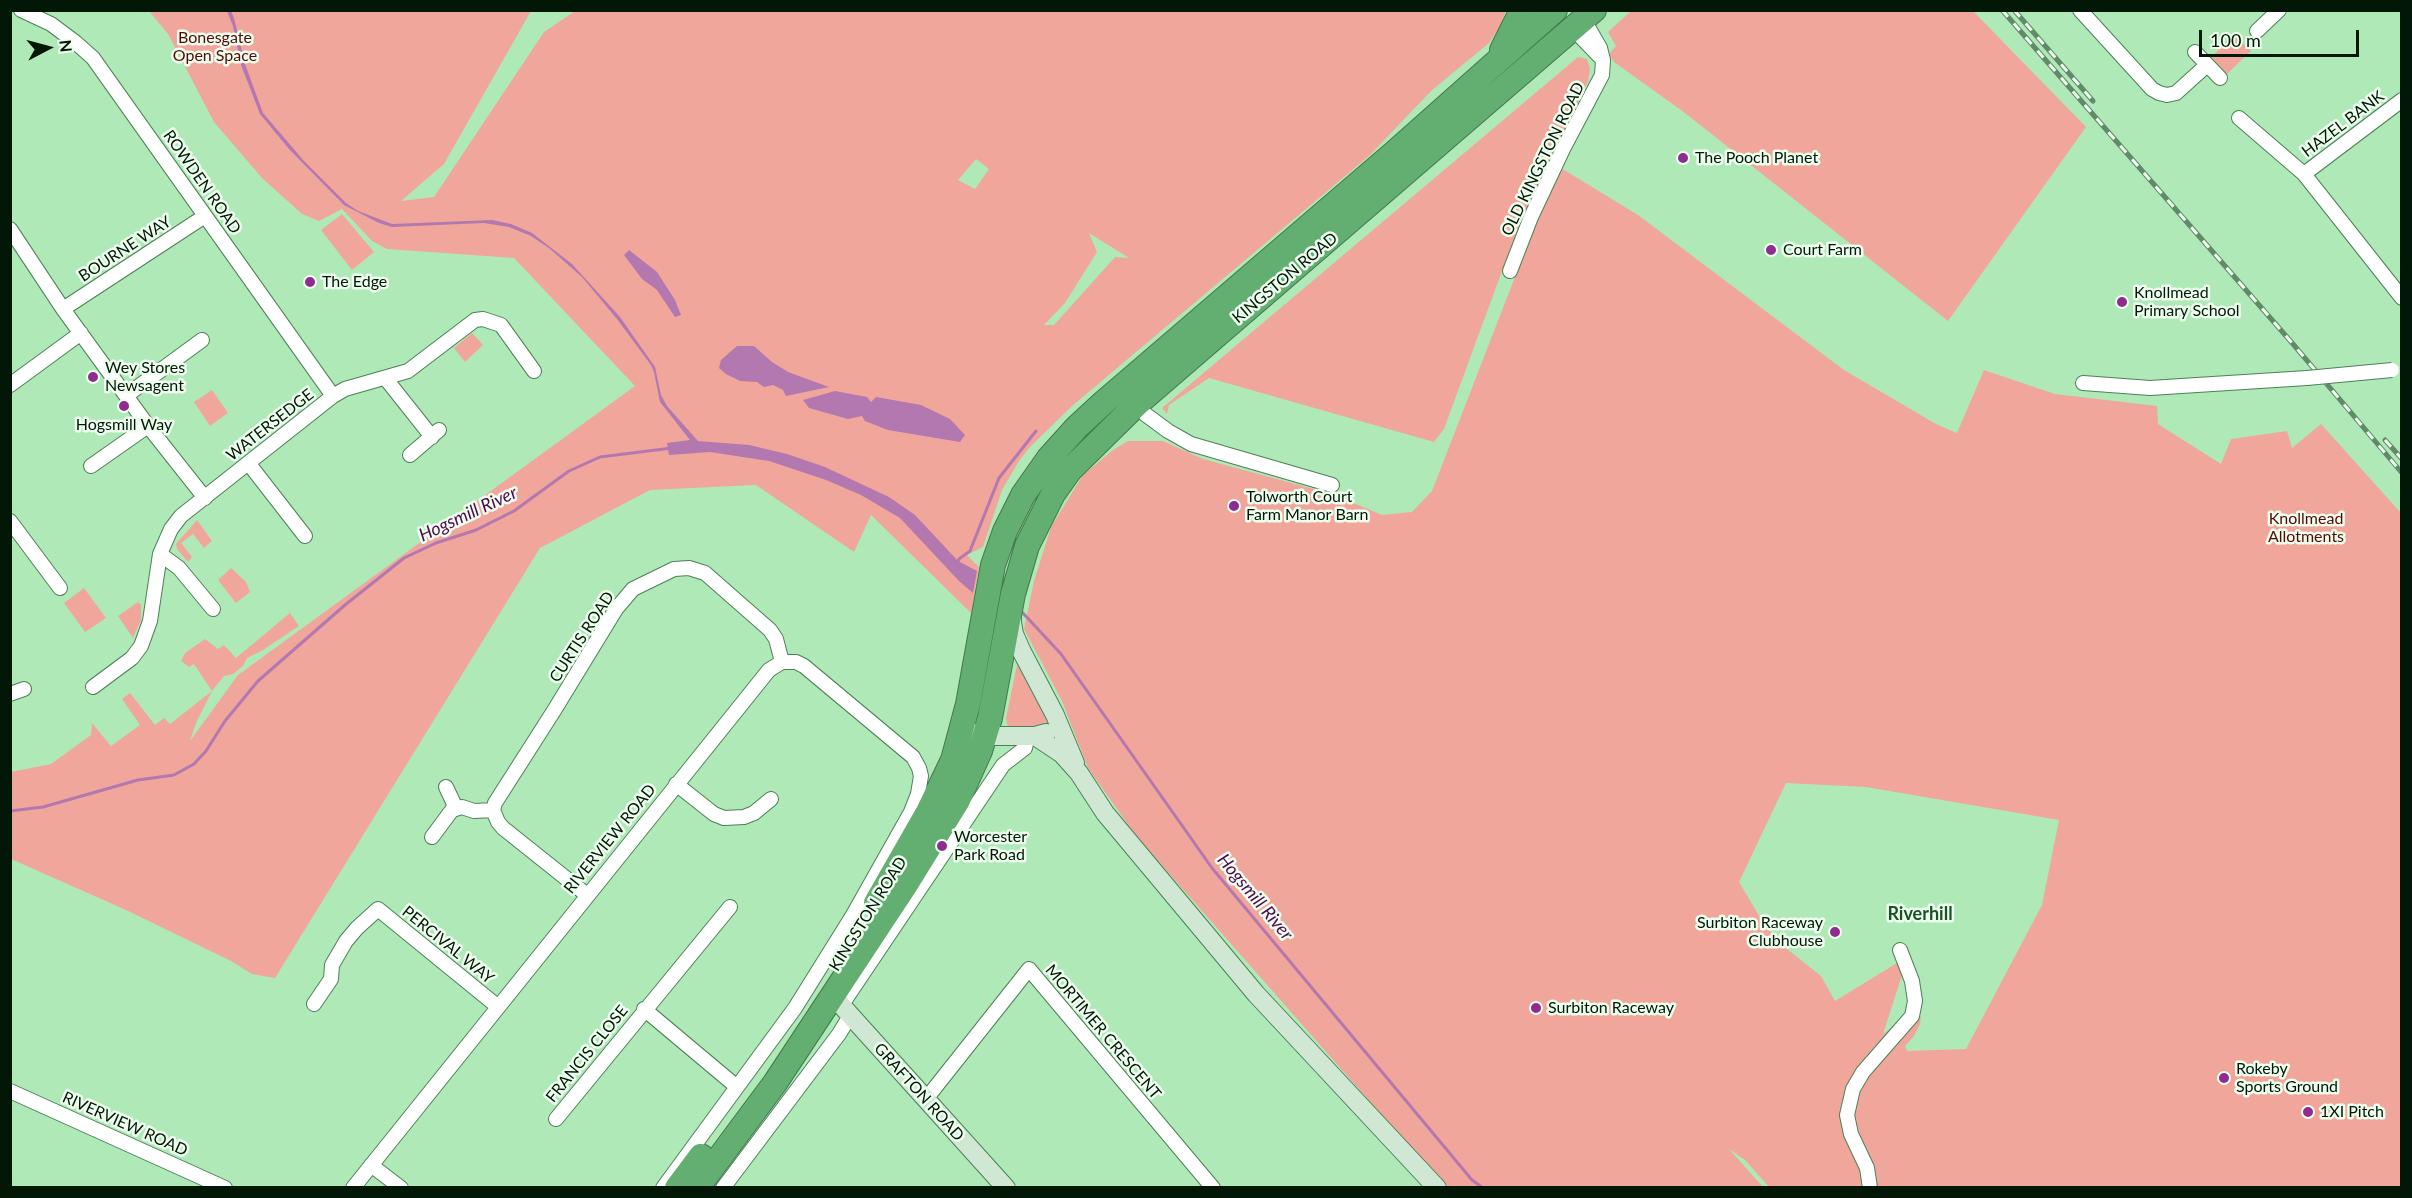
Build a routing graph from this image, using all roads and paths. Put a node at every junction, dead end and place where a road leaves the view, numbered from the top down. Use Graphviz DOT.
graph roads {
  1 [pos="21,10"];
  2 [pos="1522,10"];
  3 [pos="1556,10"];
  4 [pos="2080,10"];
  5 [pos="2278,10"];
  6 [pos="1581,18"];
  7 [pos="2257,31"];
  8 [pos="2195,52"];
  9 [pos="1493,64"];
  10 [pos="2207,65"];
  11 [pos="2220,78"];
  12 [pos="2402,100"];
  13 [pos="2238,118"];
  14 [pos="2304,174"];
  15 [pos="205,216"];
  16 [pos="10,229"];
  17 [pos="1510,271"];
  18 [pos="2402,298"];
  19 [pos="63,309"];
  20 [pos="81,333"];
  21 [pos="202,340"];
  22 [pos="534,370"];
  23 [pos="2397,370"];
  24 [pos="386,379"];
  25 [pos="2083,383"];
  26 [pos="10,385"];
  27 [pos="127,395"];
  28 [pos="333,396"];
  29 [pos="1137,404"];
  30 [pos="148,426"];
  31 [pos="410,455"];
  32 [pos="249,464"];
  33 [pos="91,466"];
  34 [pos="1332,485"];
  35 [pos="205,498"];
  36 [pos="10,521"];
  37 [pos="305,536"];
  38 [pos="160,554"];
  39 [pos="60,588"];
  40 [pos="213,609"];
  41 [pos="1011,609"];
  42 [pos="1004,650"];
  43 [pos="782,662"];
  44 [pos="1027,662"];
  45 [pos="93,687"];
  46 [pos="24,689"];
  47 [pos="10,694"];
  48 [pos="966,711"];
  49 [pos="1057,718"];
  50 [pos="985,736"];
  51 [pos="1031,736"];
  52 [pos="1079,773"];
  53 [pos="676,784"];
  54 [pos="446,787"];
  55 [pos="771,799"];
  56 [pos="456,808"];
  57 [pos="493,810"];
  58 [pos="432,837"];
  59 [pos="587,895"];
  60 [pos="730,907"];
  61 [pos="1900,950"];
  62 [pos="314,1004"];
  63 [pos="497,1006"];
  64 [pos="842,1006"];
  65 [pos="644,1009"];
  66 [pos="737,1087"];
  67 [pos="10,1091"];
  68 [pos="926,1099"];
  69 [pos="555,1119"];
  70 [pos="371,1165"];
  71 [pos="225,1188"];
  72 [pos="353,1188"];
  73 [pos="401,1188"];
  74 [pos="663,1188"];
  75 [pos="677,1188"];
  76 [pos="697,1188"];
  77 [pos="723,1188"];
  78 [pos="1006,1188"];
  79 [pos="1213,1188"];
  80 [pos="1437,1188"];
  81 [pos="1870,1188"];
  1 -- 15 [label="street, ROWDEN ROAD"];
  2 -- 9 [label="highway"];
  3 -- 6 [label="main road"];
  3 -- 9 [label="highway, KINGSTON ROAD"];
  4 -- 10 [label="street"];
  5 -- 7 [label="street"];
  6 -- 17 [label="street, OLD KINGSTON ROAD"];
  6 -- 29 [label="highway, KINGSTON ROAD"];
  8 -- 10 [label="street"];
  9 -- 48 [label="highway, KINGSTON ROAD"];
  10 -- 11 [label="street"];
  12 -- 14 [label="street, HAZEL BANK"];
  13 -- 14 [label="street"];
  14 -- 18 [label="street"];
  15 -- 19 [label="street, BOURNE WAY"];
  15 -- 28 [label="street, ROWDEN ROAD"];
  16 -- 19 [label="street"];
  19 -- 20 [label="street"];
  20 -- 26 [label="street"];
  20 -- 27 [label="street"];
  21 -- 27 [label="street"];
  22 -- 24 [label="street, WATERSEDGE"];
  23 -- 25 [label="street, bridge"];
  24 -- 28 [label="street, WATERSEDGE"];
  24 -- 31 [label="street"];
  27 -- 30 [label="street"];
  28 -- 32 [label="street, WATERSEDGE"];
  29 -- 34 [label="street"];
  29 -- 41 [label="highway, KINGSTON ROAD"];
  30 -- 33 [label="street"];
  30 -- 35 [label="street"];
  32 -- 35 [label="street, WATERSEDGE"];
  32 -- 37 [label="street"];
  35 -- 38 [label="street, WATERSEDGE"];
  36 -- 39 [label="street"];
  38 -- 40 [label="street"];
  38 -- 45 [label="street, WATERSEDGE"];
  41 -- 42 [label="highway, KINGSTON ROAD"];
  41 -- 44 [label="main road"];
  42 -- 44 [label="main road"];
  42 -- 48 [label="main road"];
  42 -- 50 [label="highway, KINGSTON ROAD"];
  43 -- 53 [label="street, RIVERVIEW ROAD"];
  43 -- 57 [label="street, CURTIS ROAD"];
  43 -- 66 [label="street"];
  44 -- 49 [label="main road"];
  46 -- 47 [label="street"];
  48 -- 50 [label="main road"];
  48 -- 75 [label="highway, KINGSTON ROAD"];
  49 -- 51 [label="main road"];
  49 -- 52 [label="main road"];
  50 -- 51 [label="main road"];
  50 -- 64 [label="highway, KINGSTON ROAD"];
  51 -- 52 [label="main road"];
  51 -- 64 [label="street"];
  52 -- 80 [label="main road"];
  53 -- 55 [label="street"];
  53 -- 59 [label="street, RIVERVIEW ROAD"];
  54 -- 56 [label="street"];
  56 -- 57 [label="street"];
  56 -- 58 [label="street"];
  57 -- 59 [label="street"];
  59 -- 63 [label="street, RIVERVIEW ROAD"];
  60 -- 65 [label="street, FRANCIS CLOSE"];
  61 -- 81 [label="street"];
  62 -- 63 [label="street, PERCIVAL WAY"];
  63 -- 70 [label="street, RIVERVIEW ROAD"];
  64 -- 68 [label="main road, GRAFTON ROAD"];
  64 -- 76 [label="highway, KINGSTON ROAD"];
  64 -- 77 [label="street"];
  65 -- 66 [label="street, FRANCIS CLOSE"];
  65 -- 69 [label="street, FRANCIS CLOSE"];
  66 -- 74 [label="street"];
  67 -- 71 [label="street, RIVERVIEW ROAD"];
  68 -- 78 [label="main road, GRAFTON ROAD"];
  68 -- 79 [label="street, MORTIMER CRESCENT"];
  70 -- 72 [label="street, RIVERVIEW ROAD"];
  70 -- 73 [label="street"];
}
